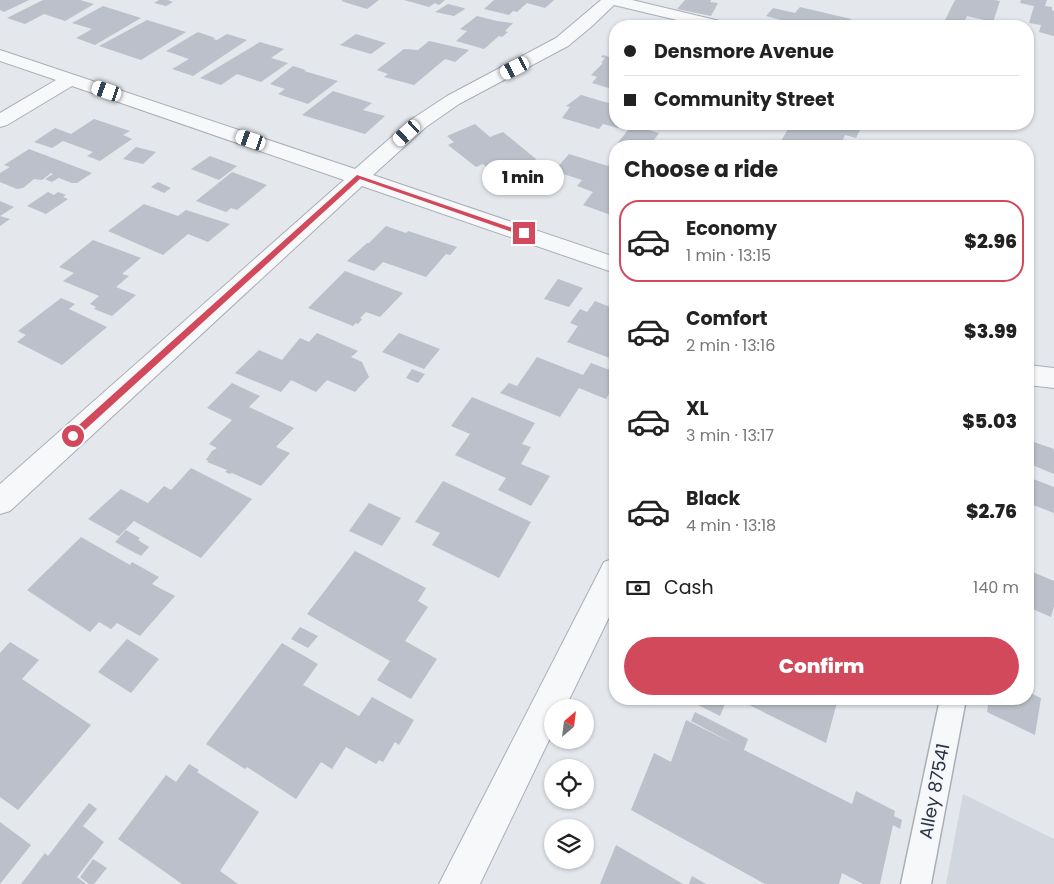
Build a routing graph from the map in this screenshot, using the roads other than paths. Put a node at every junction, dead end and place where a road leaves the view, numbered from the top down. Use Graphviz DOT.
graph roads {
  1 [pos="611,0"];
  2 [pos="696,20"];
  3 [pos="0,55"];
  4 [pos="71,79"];
  5 [pos="0,121"];
  6 [pos="359,176"];
  7 [pos="609,263"];
  8 [pos="1034,375"];
  9 [pos="1054,378"];
  10 [pos="0,502"];
  11 [pos="609,584"];
  12 [pos="952,705"];
  13 [pos="459,884"];
  14 [pos="916,884"];
  1 -- 2 [label="street"];
  1 -- 6 [label="street"];
  3 -- 4 [label="street"];
  4 -- 5 [label="street"];
  4 -- 6 [label="street"];
  6 -- 7 [label="street"];
  6 -- 10 [label="street"];
  8 -- 9 [label="street"];
  11 -- 13 [label="street"];
  12 -- 14 [label="lane, Alley 87541"];
}
